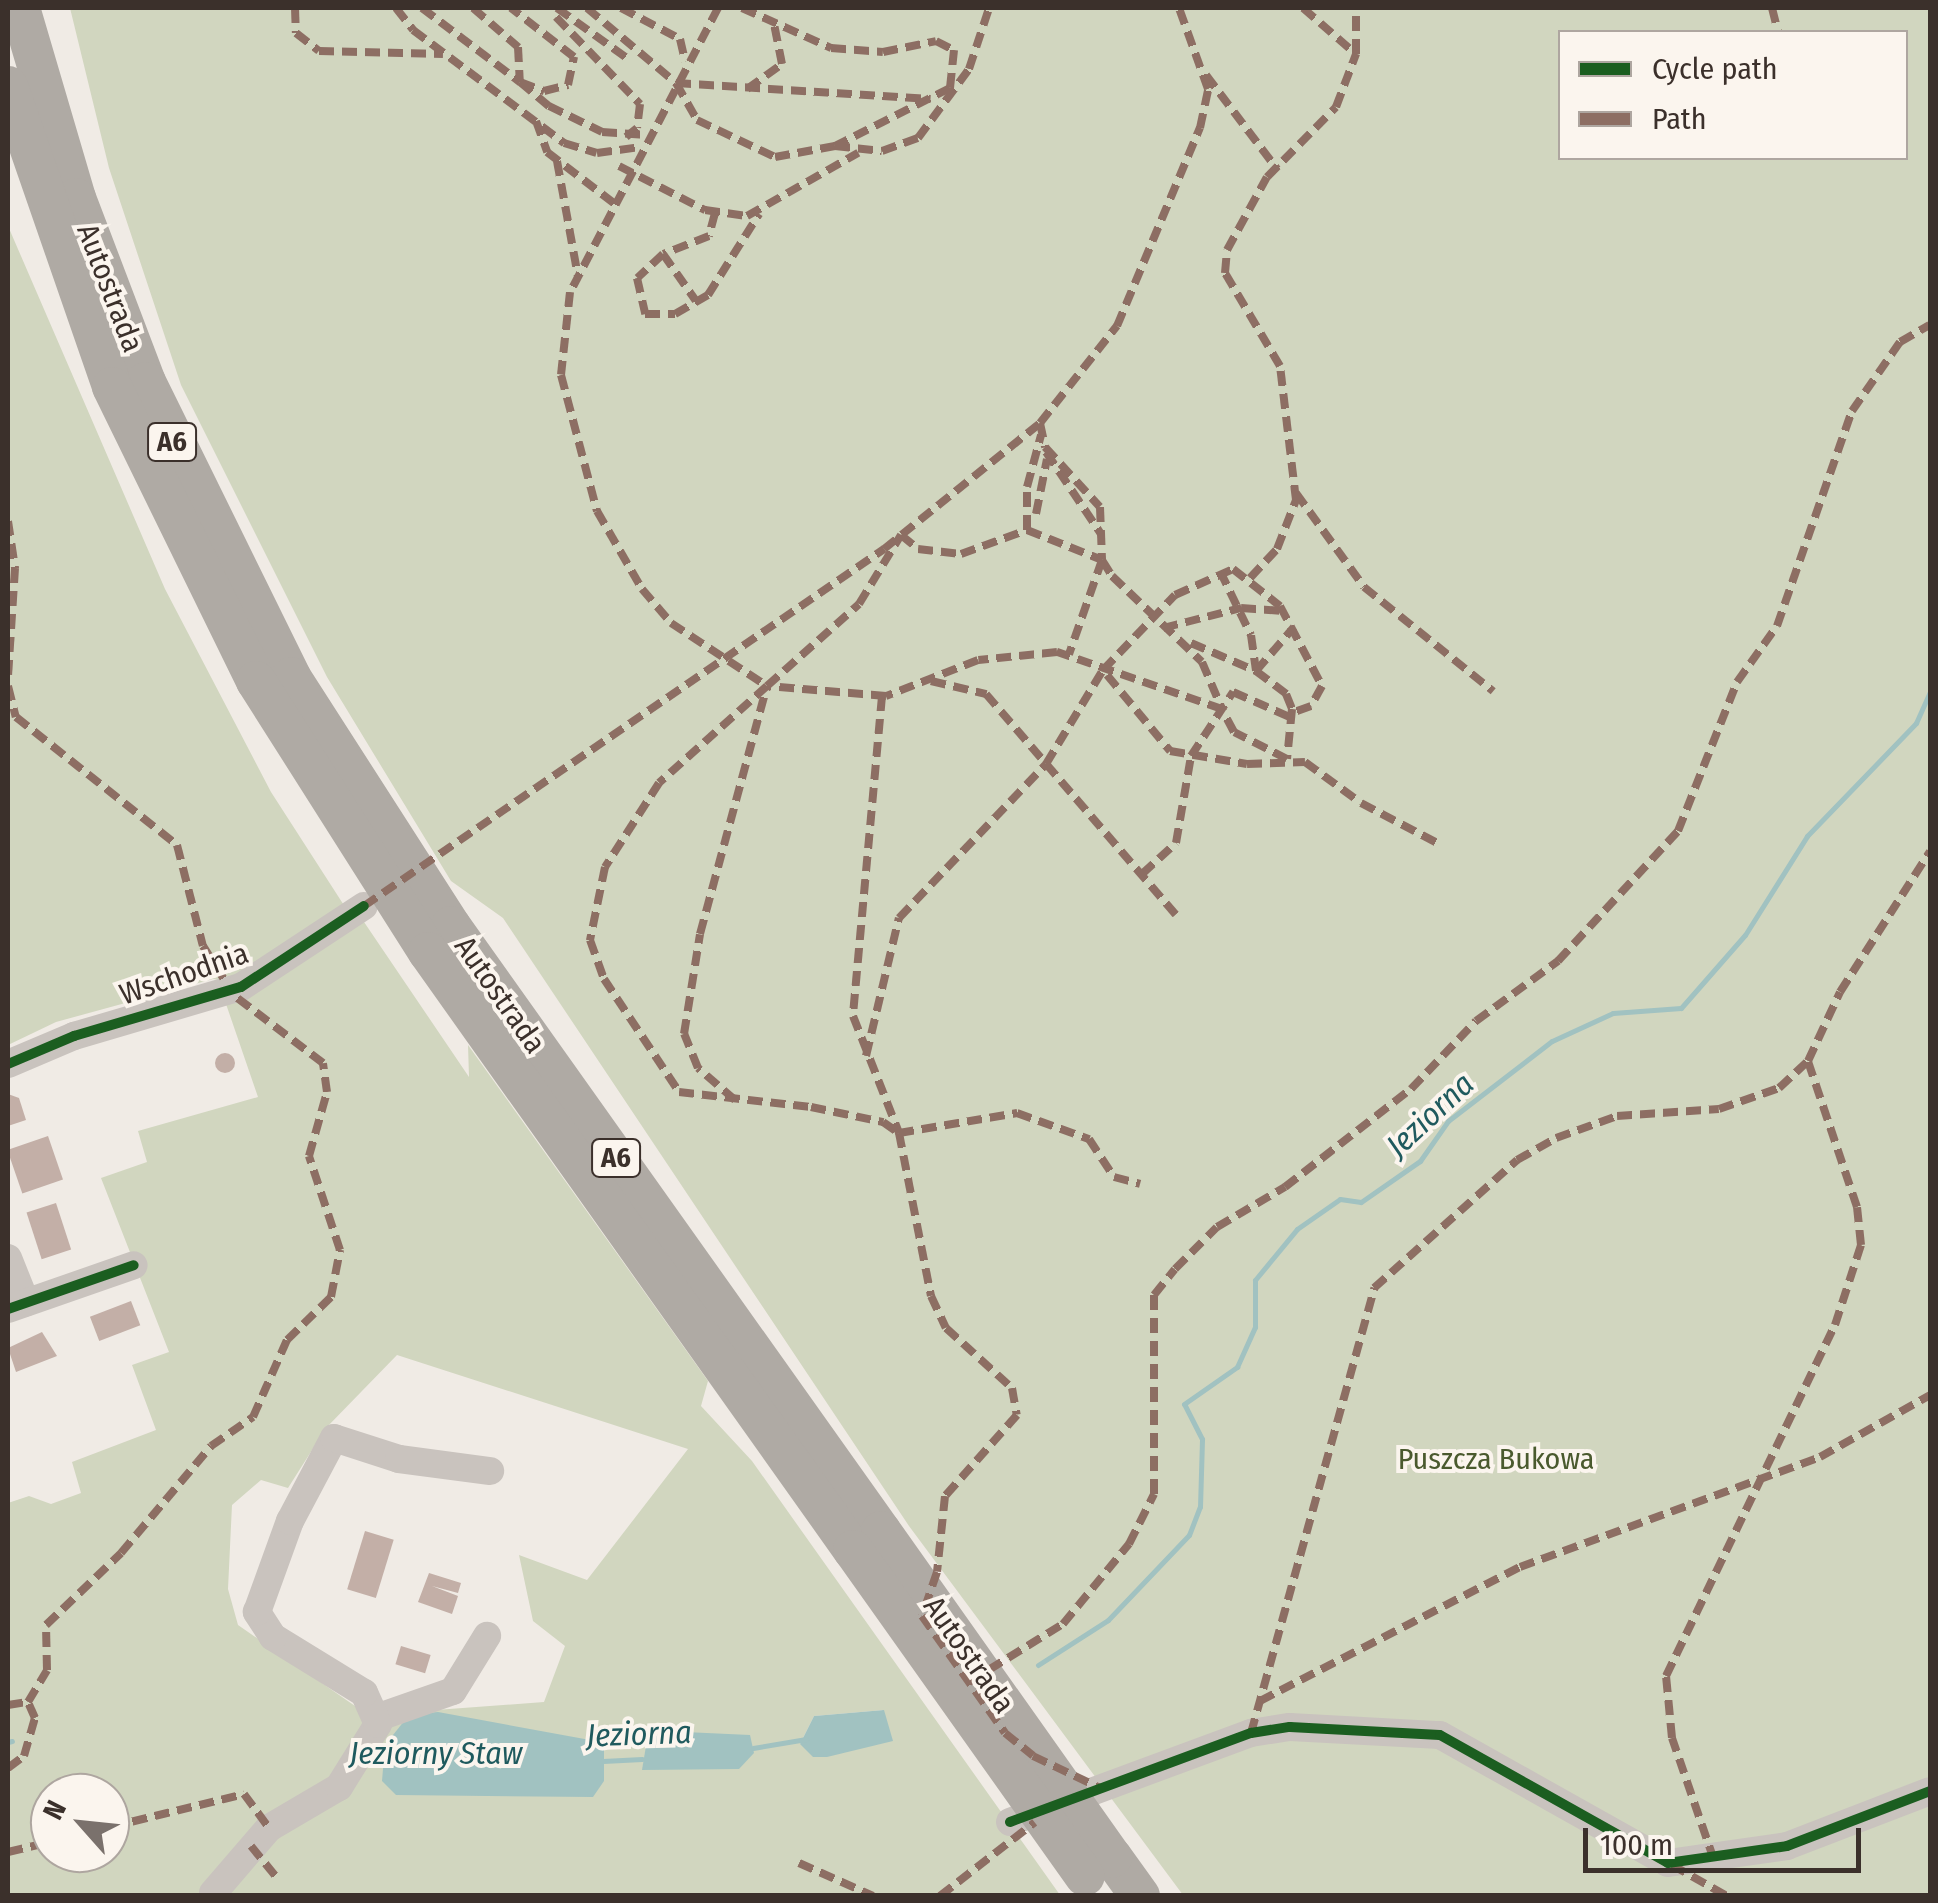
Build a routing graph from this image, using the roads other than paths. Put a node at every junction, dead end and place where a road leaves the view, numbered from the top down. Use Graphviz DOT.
graph roads {
  1 [pos="20,8"];
  2 [pos="8,86"];
  3 [pos="382,854"];
  4 [pos="364,906"];
  5 [pos="8,1064"];
  6 [pos="632,1209"];
  7 [pos="8,1258"];
  8 [pos="134,1266"];
  9 [pos="17,1306"];
  10 [pos="749,1375"];
  11 [pos="490,1472"];
  12 [pos="488,1636"];
  13 [pos="379,1716"];
  14 [pos="1930,1792"];
  15 [pos="1010,1822"];
  16 [pos="1099,1876"];
  17 [pos="213,1893"];
  18 [pos="1140,1896"];
  1 -- 3 [label="highway, Autostrada / A6"];
  2 -- 3 [label="highway, Autostrada / A6"];
  3 -- 6 [label="highway, Autostrada / A6"];
  4 -- 5 [label="street, Wschodnia"];
  6 -- 10 [label="highway, Autostrada / A6"];
  6 -- 10 [label="street"];
  7 -- 9 [label="street"];
  8 -- 9 [label="street"];
  10 -- 16 [label="highway, Autostrada / A6, bridge"];
  11 -- 13 [label="street"];
  12 -- 13 [label="street"];
  13 -- 17 [label="street"];
  14 -- 15 [label="street"];
  16 -- 18 [label="highway, Autostrada / A6"];
}
